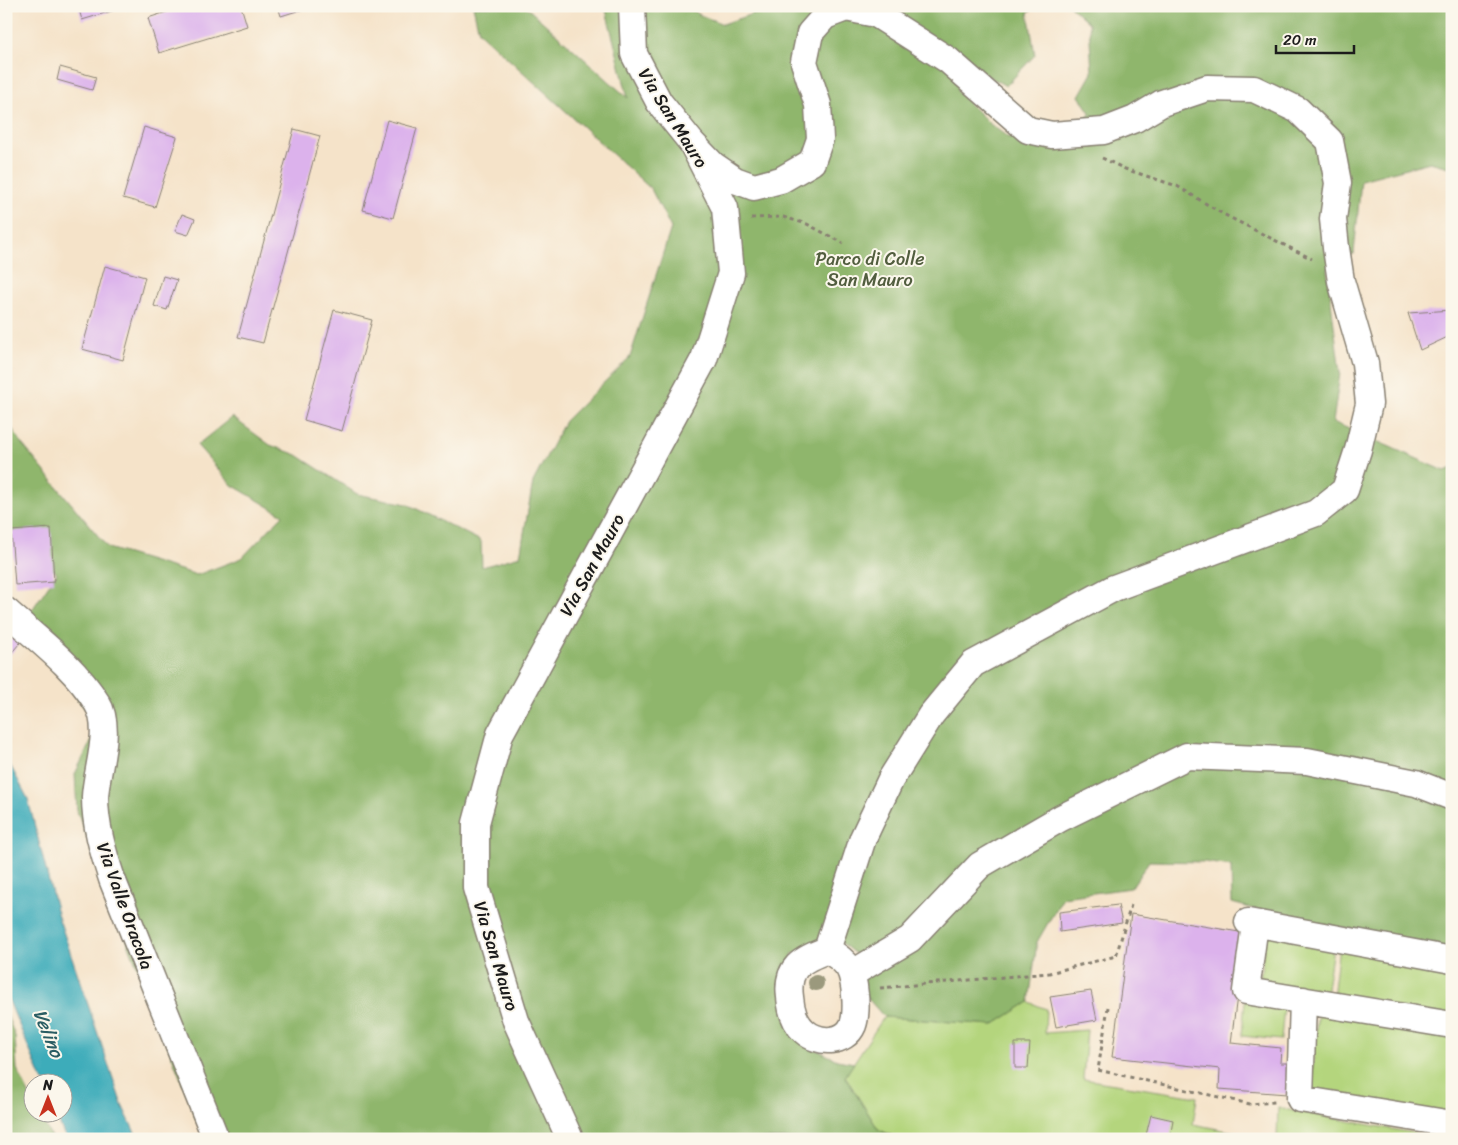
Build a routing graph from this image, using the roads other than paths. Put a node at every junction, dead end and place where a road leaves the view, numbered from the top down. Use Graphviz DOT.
graph roads {
  1 [pos="632,6"];
  2 [pos="692,143"];
  3 [pos="754,187"];
  4 [pos="725,213"];
  5 [pos="6,611"];
  6 [pos="1452,797"];
  7 [pos="827,950"];
  8 [pos="1452,960"];
  9 [pos="854,981"];
  10 [pos="1303,1000"];
  11 [pos="1452,1025"];
  12 [pos="1452,1124"];
  13 [pos="216,1139"];
  14 [pos="570,1139"];
  1 -- 2 [label="street, Via San Mauro"];
  2 -- 3 [label="street"];
  2 -- 4 [label="street, Via San Mauro"];
  3 -- 4 [label="street"];
  3 -- 7 [label="street"];
  4 -- 14 [label="street, Via San Mauro"];
  5 -- 13 [label="street, Via Valle Oracola"];
  6 -- 9 [label="street"];
  7 -- 9 [label="street"];
  7 -- 9 [label="street"];
  8 -- 10 [label="street"];
  10 -- 11 [label="street"];
  10 -- 12 [label="street"];
}
